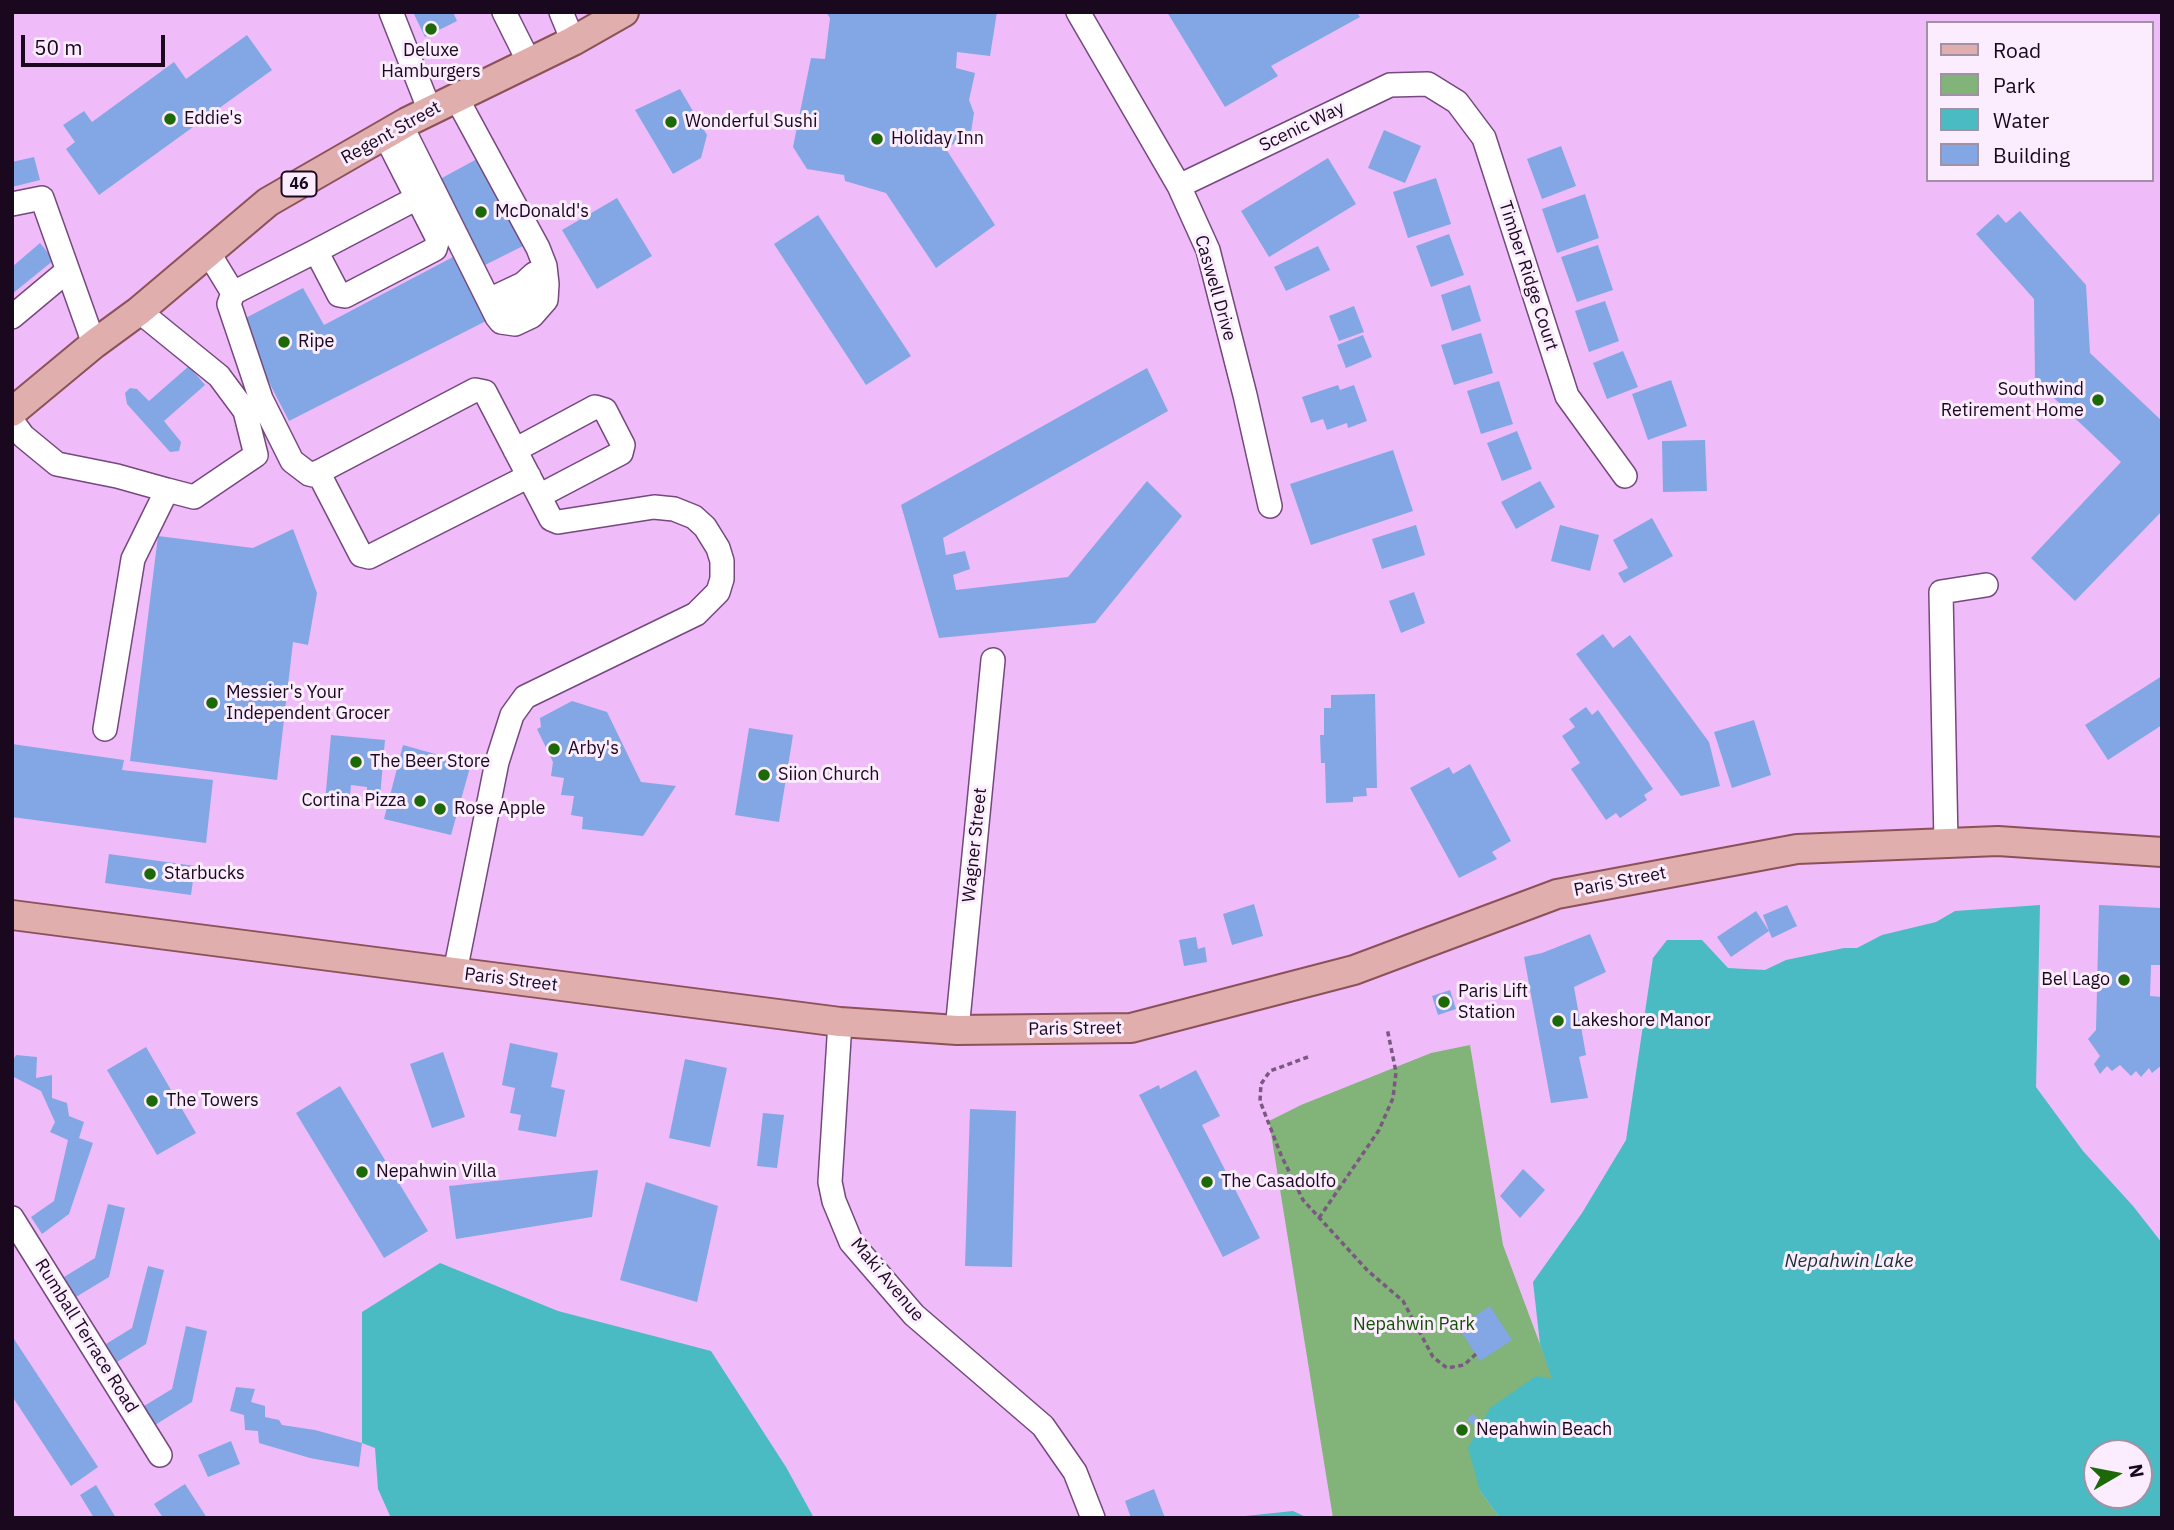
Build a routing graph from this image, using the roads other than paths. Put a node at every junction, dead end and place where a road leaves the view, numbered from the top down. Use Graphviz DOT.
graph roads {
  1 [pos="391,12"];
  2 [pos="405,12"];
  3 [pos="504,12"];
  4 [pos="561,12"];
  5 [pos="623,12"];
  6 [pos="1078,12"];
  7 [pos="573,41"];
  8 [pos="408,58"];
  9 [pos="529,62"];
  10 [pos="1428,84"];
  11 [pos="456,97"];
  12 [pos="430,110"];
  13 [pos="393,130"];
  14 [pos="497,174"];
  15 [pos="1179,186"];
  16 [pos="417,198"];
  17 [pos="12,204"];
  18 [pos="316,251"];
  19 [pos="208,252"];
  20 [pos="67,271"];
  21 [pos="233,293"];
  22 [pos="493,309"];
  23 [pos="139,311"];
  24 [pos="12,317"];
  25 [pos="94,344"];
  26 [pos="12,412"];
  27 [pos="12,421"];
  28 [pos="515,450"];
  29 [pos="318,472"];
  30 [pos="1625,476"];
  31 [pos="534,486"];
  32 [pos="167,490"];
  33 [pos="1270,506"];
  34 [pos="1986,585"];
  35 [pos="993,660"];
  36 [pos="104,729"];
  37 [pos="1946,843"];
  38 [pos="2162,852"];
  39 [pos="12,915"];
  40 [pos="455,972"];
  41 [pos="840,1022"];
  42 [pos="957,1030"];
  43 [pos="12,1218"];
  44 [pos="159,1455"];
  45 [pos="1093,1518"];
  1 -- 8 [label="street"];
  2 -- 8 [label="street"];
  3 -- 9 [label="street"];
  4 -- 7 [label="street"];
  5 -- 7 [label="main road, Regent Street / 46"];
  6 -- 15 [label="street, Caswell Drive"];
  7 -- 9 [label="main road, Regent Street / 46"];
  8 -- 12 [label="street"];
  9 -- 11 [label="main road, Regent Street / 46"];
  10 -- 15 [label="street, Scenic Way"];
  10 -- 30 [label="street, Timber Ridge Court"];
  11 -- 12 [label="main road, Regent Street / 46"];
  11 -- 14 [label="street"];
  12 -- 13 [label="main road, Regent Street / 46"];
  13 -- 16 [label="street"];
  13 -- 19 [label="main road, Regent Street / 46"];
  13 -- 22 [label="street"];
  14 -- 22 [label="street"];
  14 -- 22 [label="street"];
  15 -- 33 [label="street, Caswell Drive"];
  16 -- 18 [label="street"];
  16 -- 18 [label="street"];
  17 -- 20 [label="street"];
  18 -- 21 [label="street"];
  19 -- 21 [label="street"];
  19 -- 23 [label="main road, Regent Street / 46"];
  20 -- 24 [label="street"];
  20 -- 25 [label="street"];
  21 -- 29 [label="street"];
  23 -- 25 [label="main road, Regent Street / 46"];
  23 -- 32 [label="street"];
  25 -- 26 [label="main road, Regent Street / 46"];
  27 -- 32 [label="street"];
  28 -- 29 [label="street"];
  28 -- 31 [label="street"];
  28 -- 31 [label="street"];
  29 -- 31 [label="street"];
  31 -- 40 [label="street"];
  32 -- 36 [label="street"];
  34 -- 37 [label="street"];
  35 -- 42 [label="street, Wagner Street"];
  37 -- 38 [label="main road, Paris Street"];
  37 -- 42 [label="main road, Paris Street"];
  39 -- 40 [label="main road, Paris Street"];
  40 -- 41 [label="main road, Paris Street"];
  41 -- 42 [label="main road, Paris Street"];
  41 -- 45 [label="street, Maki Avenue"];
  43 -- 44 [label="street, Rumball Terrace Road"];
}
